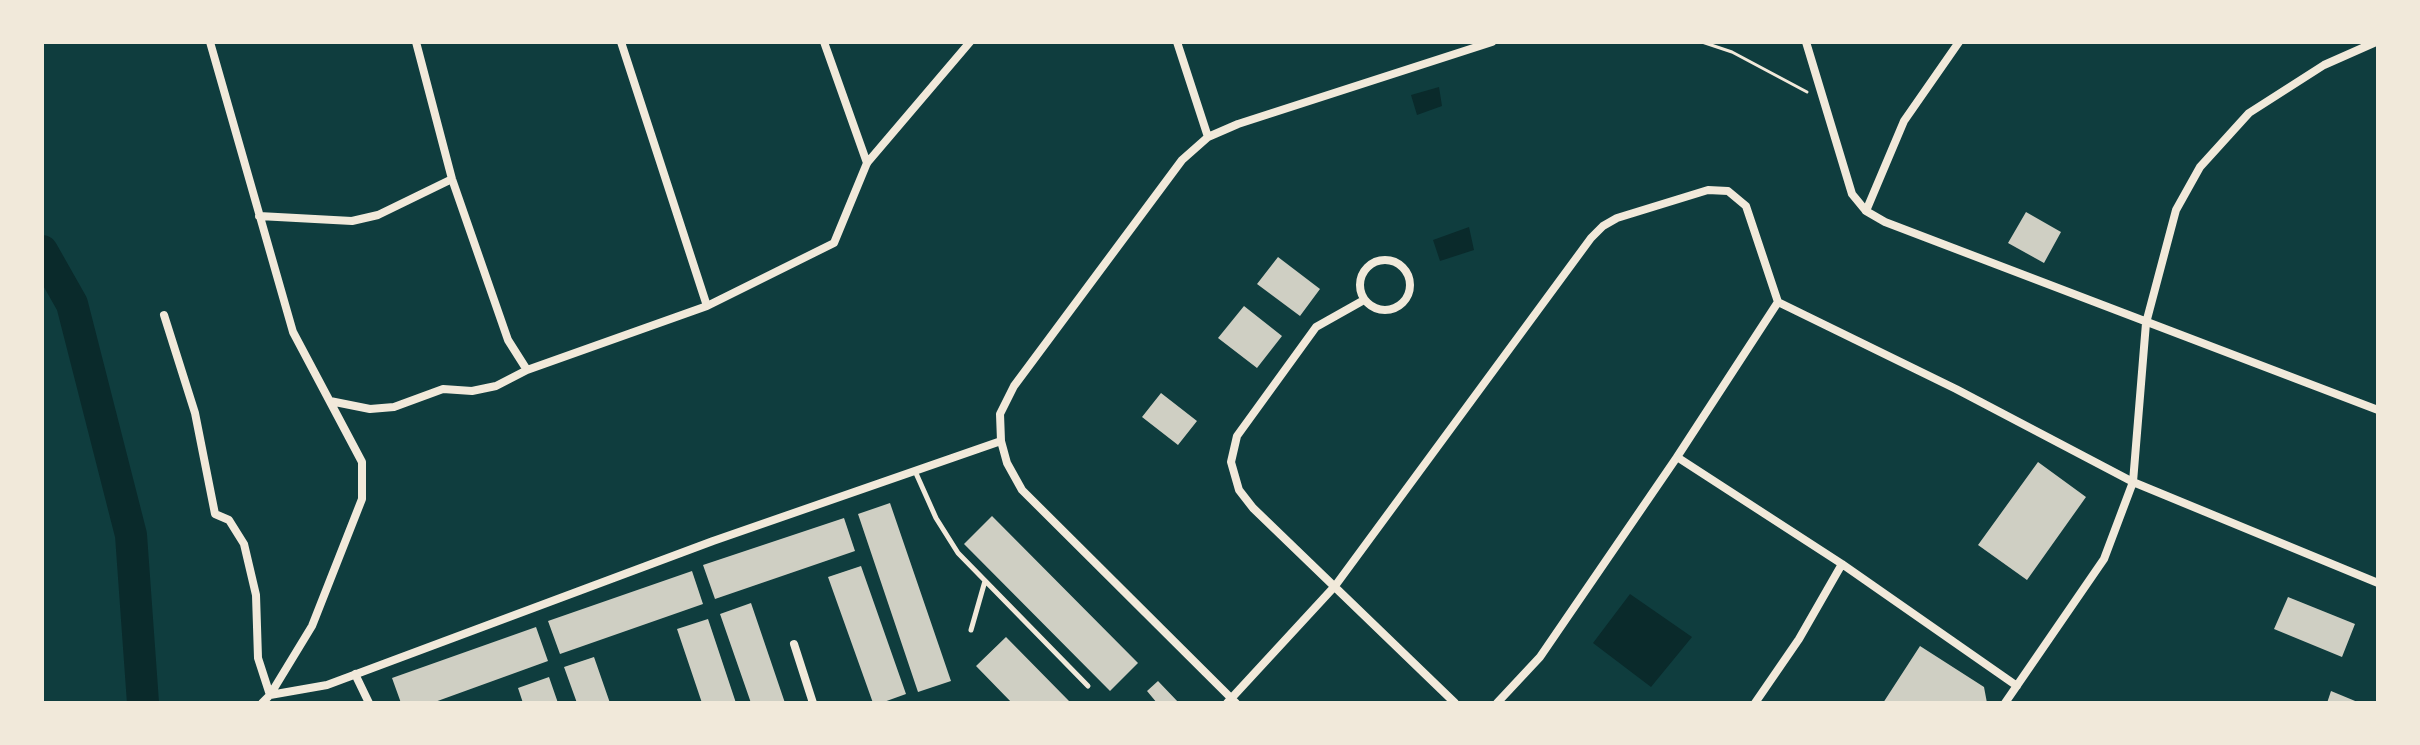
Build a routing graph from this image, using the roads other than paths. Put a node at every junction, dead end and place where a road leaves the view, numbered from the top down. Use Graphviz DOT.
graph roads {
  1 [pos="210,42"];
  2 [pos="416,42"];
  3 [pos="621,42"];
  4 [pos="824,42"];
  5 [pos="970,42"];
  6 [pos="1177,42"];
  7 [pos="1492,42"];
  8 [pos="1806,42"];
  9 [pos="1959,42"];
  10 [pos="2376,42"];
  11 [pos="1208,137"];
  12 [pos="867,163"];
  13 [pos="452,179"];
  14 [pos="1866,211"];
  15 [pos="259,216"];
  16 [pos="1364,300"];
  17 [pos="1778,302"];
  18 [pos="707,306"];
  19 [pos="164,315"];
  20 [pos="2146,323"];
  21 [pos="527,370"];
  22 [pos="330,401"];
  23 [pos="2378,410"];
  24 [pos="1001,441"];
  25 [pos="1677,457"];
  26 [pos="915,471"];
  27 [pos="2133,482"];
  28 [pos="1842,564"];
  29 [pos="985,580"];
  30 [pos="2378,583"];
  31 [pos="1335,586"];
  32 [pos="971,630"];
  33 [pos="794,644"];
  34 [pos="355,674"];
  35 [pos="1088,686"];
  36 [pos="2017,686"];
  37 [pos="270,695"];
  38 [pos="1231,702"];
  39 [pos="262,703"];
  40 [pos="369,703"];
  41 [pos="813,703"];
  42 [pos="1455,703"];
  43 [pos="1497,703"];
  44 [pos="1755,703"];
  45 [pos="2005,703"];
  1 -- 15 [label="street"];
  2 -- 13 [label="street"];
  3 -- 18 [label="street"];
  4 -- 12 [label="street"];
  5 -- 12 [label="street"];
  6 -- 11 [label="street"];
  7 -- 11 [label="street"];
  8 -- 14 [label="street"];
  9 -- 14 [label="street"];
  10 -- 20 [label="street"];
  11 -- 24 [label="street"];
  12 -- 18 [label="street"];
  13 -- 15 [label="street"];
  13 -- 21 [label="street"];
  14 -- 20 [label="street"];
  15 -- 22 [label="street"];
  16 -- 16 [label="street"];
  16 -- 31 [label="street"];
  17 -- 25 [label="street"];
  17 -- 27 [label="street"];
  17 -- 31 [label="street"];
  18 -- 21 [label="street"];
  19 -- 37 [label="street"];
  20 -- 23 [label="street"];
  20 -- 27 [label="street"];
  21 -- 22 [label="street"];
  22 -- 37 [label="street"];
  24 -- 26 [label="street"];
  24 -- 38 [label="street"];
  25 -- 28 [label="street"];
  25 -- 43 [label="street"];
  26 -- 29 [label="lane"];
  26 -- 34 [label="street"];
  27 -- 30 [label="street"];
  27 -- 36 [label="street"];
  28 -- 36 [label="street"];
  28 -- 44 [label="street"];
  29 -- 32 [label="lane"];
  29 -- 35 [label="lane"];
  31 -- 38 [label="street"];
  31 -- 42 [label="street"];
  33 -- 41 [label="street"];
  34 -- 37 [label="street"];
  34 -- 40 [label="street"];
  36 -- 45 [label="street"];
  37 -- 39 [label="street"];
}
